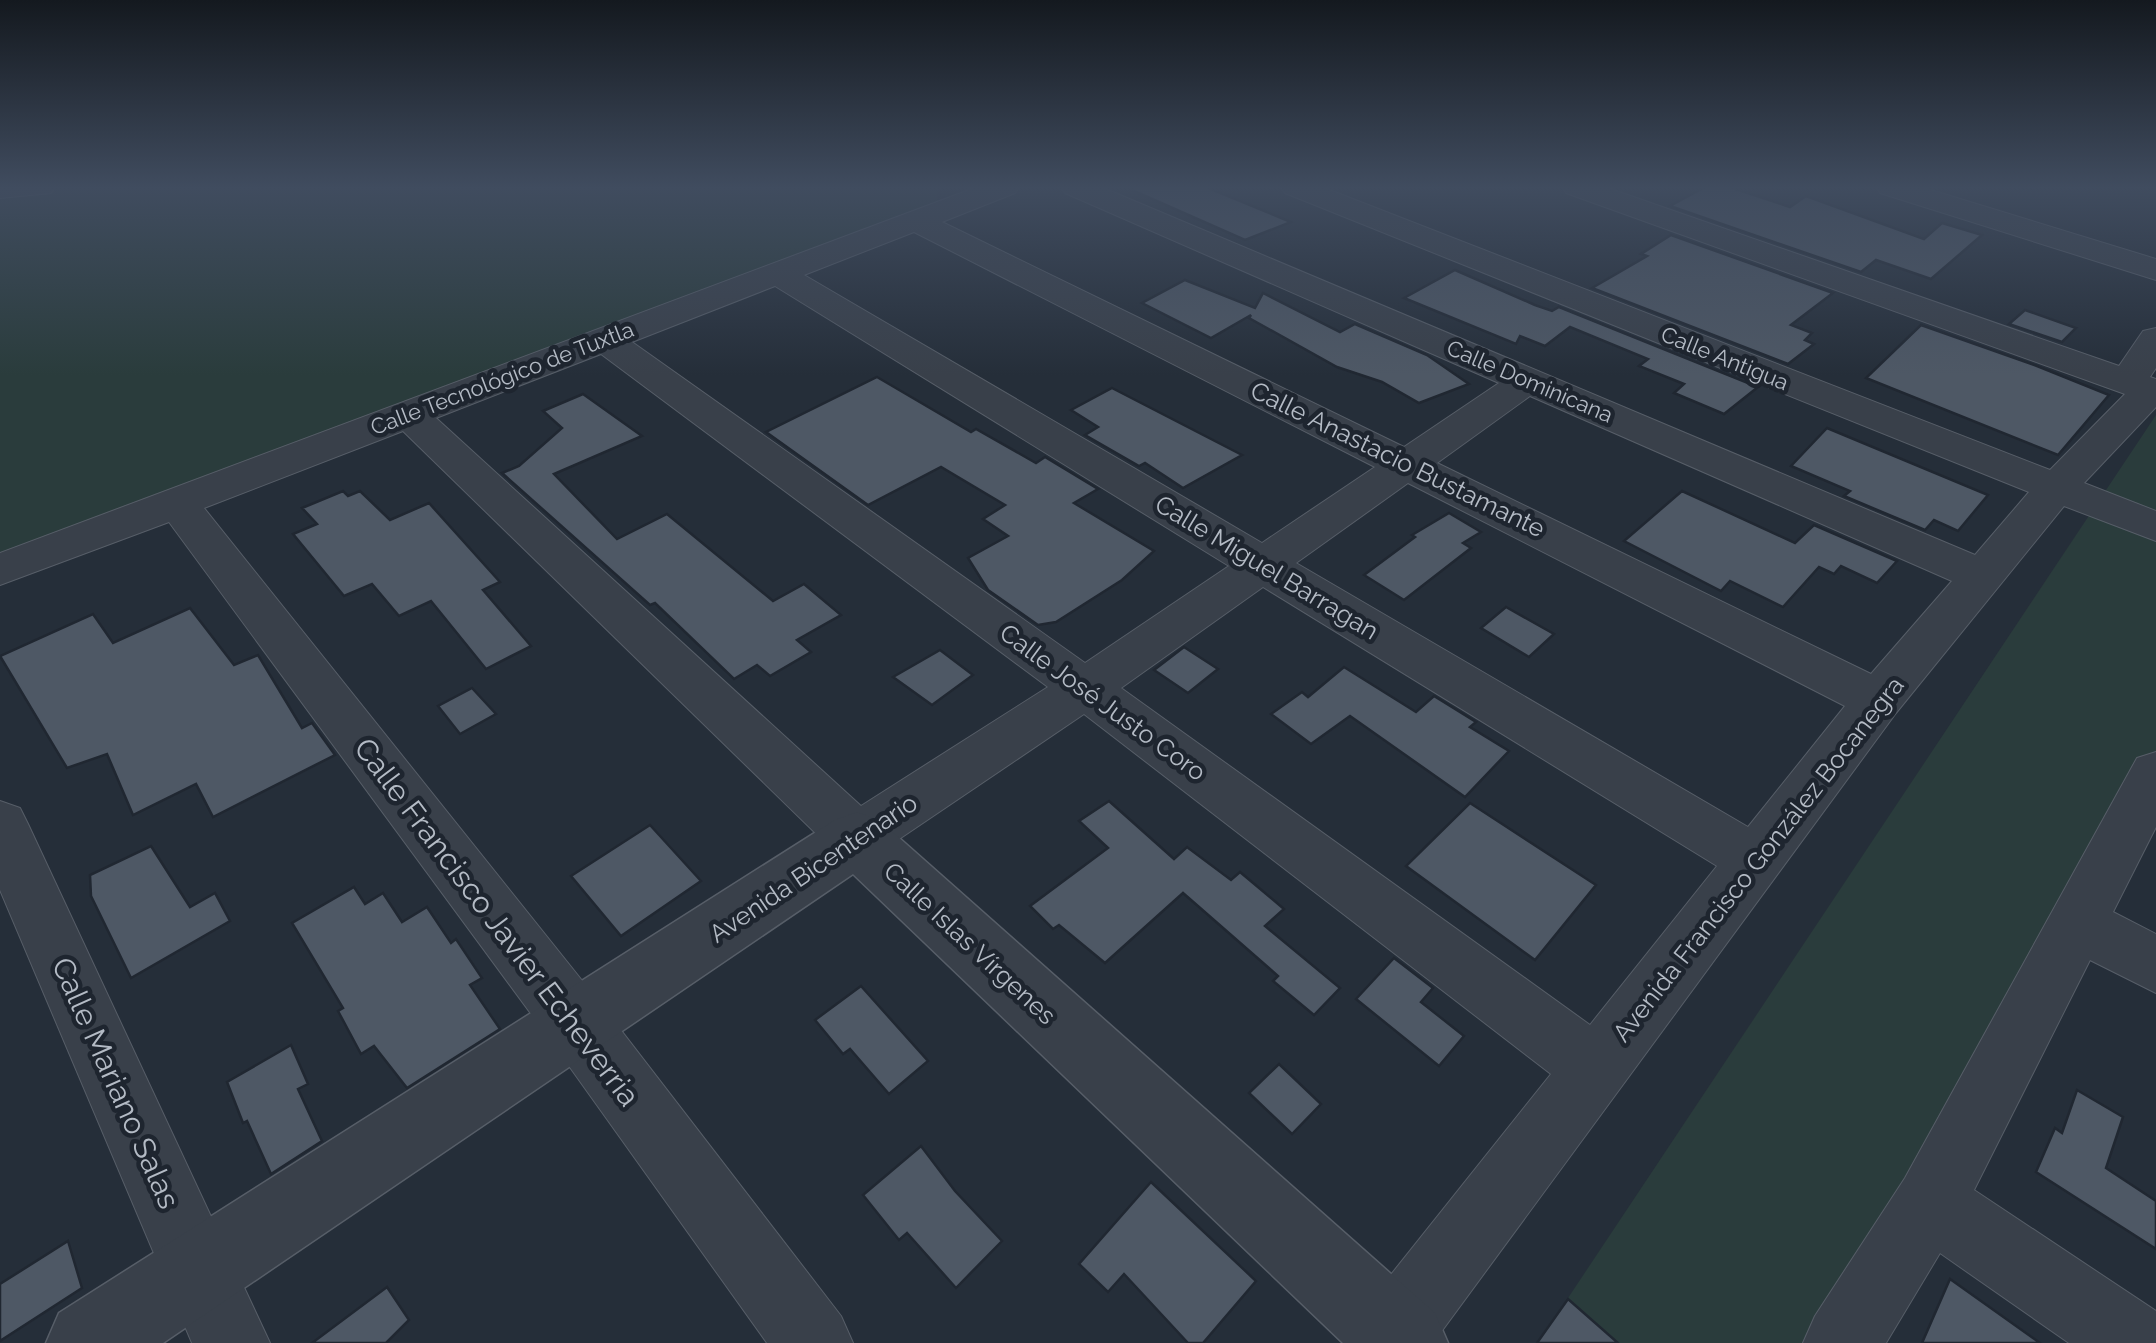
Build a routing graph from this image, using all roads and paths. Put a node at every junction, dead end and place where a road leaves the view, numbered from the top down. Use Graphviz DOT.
graph roads {
  1 [pos="839,250"];
  2 [pos="974,250"];
  3 [pos="1223,250"];
  4 [pos="1454,250"];
  5 [pos="1766,250"];
  6 [pos="2091,250"];
  7 [pos="2156,270"];
  8 [pos="776,273"];
  9 [pos="605,339"];
  10 [pos="2148,376"];
  11 [pos="1528,380"];
  12 [pos="409,414"];
  13 [pos="1410,464"];
  14 [pos="2056,488"];
  15 [pos="177,503"];
  16 [pos="2156,527"];
  17 [pos="1261,564"];
  18 [pos="0,570"];
  19 [pos="1983,576"];
  20 [pos="1085,688"];
  21 [pos="1878,700"];
  22 [pos="2156,773"];
  23 [pos="0,824"];
  24 [pos="857,838"];
  25 [pos="1756,862"];
  26 [pos="2078,923"];
  27 [pos="2156,965"];
  28 [pos="578,1024"];
  29 [pos="1597,1069"];
  30 [pos="1930,1202"];
  31 [pos="199,1269"];
  32 [pos="1394,1339"];
  33 [pos="90,1343"];
  34 [pos="231,1343"];
  35 [pos="814,1343"];
  36 [pos="1842,1343"];
  37 [pos="2136,1343"];
  1 -- 8 [label="street, Calle Tecnológico de Tuxtla"];
  2 -- 13 [label="street, Calle Anastacio Bustamante"];
  3 -- 11 [label="street, Calle Dominicana"];
  4 -- 14 [label="street, Calle Antigua"];
  5 -- 10 [label="street"];
  6 -- 7 [label="street"];
  8 -- 9 [label="street, Calle Tecnológico de Tuxtla"];
  8 -- 17 [label="street, Calle Miguel Barragan"];
  9 -- 12 [label="street, Calle Tecnológico de Tuxtla"];
  9 -- 20 [label="street, Calle José Justo Coro"];
  10 -- 14 [label="street, Avenida Francisco González Bocanegra"];
  11 -- 13 [label="street, Avenida Bicentenario"];
  11 -- 19 [label="street, Calle Dominicana"];
  12 -- 15 [label="street, Calle Tecnológico de Tuxtla"];
  12 -- 24 [label="street, Calle Islas Vírgenes"];
  13 -- 17 [label="street, Avenida Bicentenario"];
  13 -- 21 [label="street, Calle Anastacio Bustamante"];
  14 -- 16 [label="street, Calle Antigua"];
  14 -- 19 [label="street, Avenida Francisco González Bocanegra"];
  15 -- 18 [label="street, Calle Tecnológico de Tuxtla"];
  15 -- 28 [label="street, Calle Francisco Javier Echeverria"];
  17 -- 20 [label="street, Avenida Bicentenario"];
  17 -- 25 [label="street, Calle Miguel Barragan"];
  19 -- 21 [label="street, Avenida Francisco González Bocanegra"];
  20 -- 24 [label="street, Avenida Bicentenario"];
  20 -- 29 [label="street, Calle José Justo Coro"];
  21 -- 25 [label="street, Avenida Francisco González Bocanegra"];
  22 -- 26 [label="street"];
  23 -- 31 [label="street, Calle Mariano Salas"];
  24 -- 28 [label="street, Avenida Bicentenario"];
  24 -- 32 [label="street, Calle Islas Vírgenes"];
  25 -- 29 [label="street, Avenida Francisco González Bocanegra"];
  26 -- 27 [label="street"];
  26 -- 30 [label="street"];
  28 -- 31 [label="street, Avenida Bicentenario"];
  28 -- 35 [label="street, Calle Francisco Javier Echeverria"];
  29 -- 32 [label="street, Avenida Francisco González Bocanegra"];
  30 -- 36 [label="street"];
  30 -- 37 [label="street"];
  31 -- 33 [label="street, Avenida Bicentenario"];
  31 -- 34 [label="street, Calle Mariano Salas"];
}
